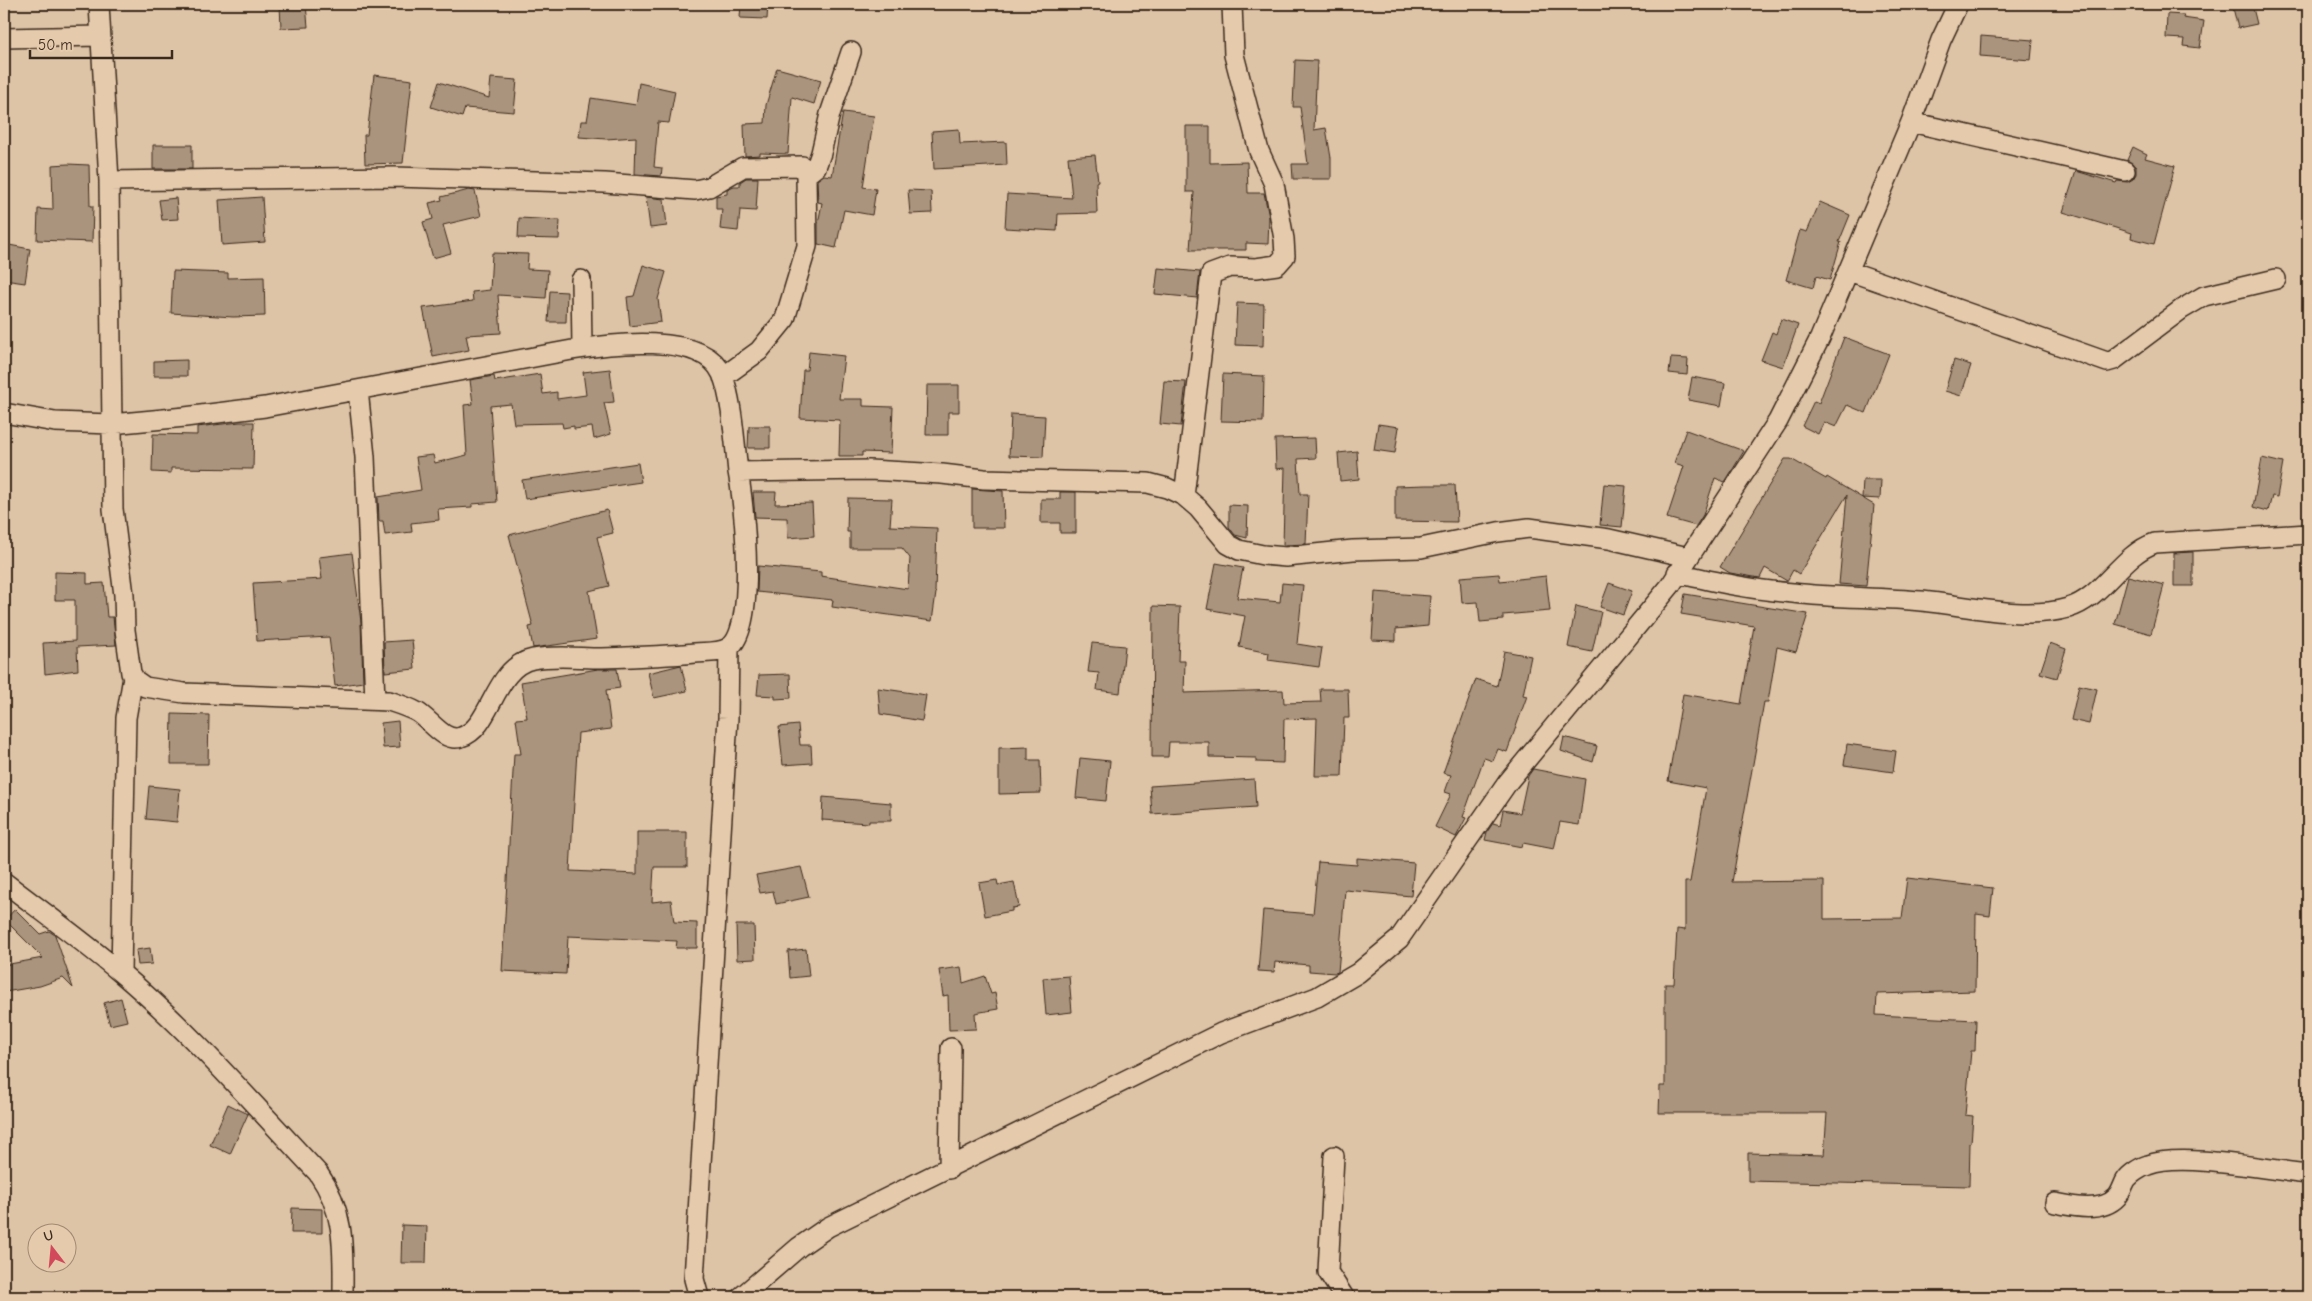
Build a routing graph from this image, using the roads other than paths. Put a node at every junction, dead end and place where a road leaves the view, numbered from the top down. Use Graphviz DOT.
graph roads {
  1 [pos="99,4"];
  2 [pos="1232,4"];
  3 [pos="1958,4"];
  4 [pos="99,36"];
  5 [pos="4,38"];
  6 [pos="851,52"];
  7 [pos="1911,122"];
  8 [pos="2125,171"];
  9 [pos="806,175"];
  10 [pos="109,181"];
  11 [pos="1849,272"];
  12 [pos="2276,279"];
  13 [pos="581,280"];
  14 [pos="582,348"];
  15 [pos="723,377"];
  16 [pos="358,390"];
  17 [pos="4,413"];
  18 [pos="111,424"];
  19 [pos="738,472"];
  20 [pos="1184,496"];
  21 [pos="2308,534"];
  22 [pos="1688,557"];
  23 [pos="1677,573"];
  24 [pos="729,647"];
  25 [pos="133,677"];
  26 [pos="375,700"];
  27 [pos="4,882"];
  28 [pos="121,973"];
  29 [pos="951,1048"];
  30 [pos="1334,1156"];
  31 [pos="948,1169"];
  32 [pos="2308,1174"];
  33 [pos="2055,1203"];
  34 [pos="343,1297"];
  35 [pos="699,1297"];
  36 [pos="740,1297"];
  37 [pos="1344,1297"];
  1 -- 4 [label="street"];
  2 -- 20 [label="street"];
  3 -- 7 [label="street"];
  4 -- 5 [label="street"];
  4 -- 10 [label="street"];
  6 -- 9 [label="street"];
  7 -- 8 [label="street"];
  7 -- 11 [label="street"];
  9 -- 10 [label="street"];
  9 -- 15 [label="street"];
  10 -- 18 [label="street"];
  11 -- 12 [label="street"];
  11 -- 22 [label="street"];
  13 -- 14 [label="street"];
  14 -- 15 [label="street"];
  14 -- 16 [label="street"];
  15 -- 19 [label="street"];
  16 -- 18 [label="street"];
  16 -- 26 [label="street"];
  17 -- 18 [label="street"];
  18 -- 25 [label="street"];
  19 -- 20 [label="street"];
  19 -- 24 [label="street"];
  20 -- 22 [label="street"];
  21 -- 23 [label="street"];
  22 -- 23 [label="street"];
  23 -- 31 [label="street"];
  24 -- 26 [label="street"];
  24 -- 35 [label="street"];
  25 -- 26 [label="street"];
  25 -- 28 [label="street"];
  27 -- 28 [label="street"];
  28 -- 34 [label="street"];
  29 -- 31 [label="street"];
  30 -- 37 [label="street"];
  31 -- 36 [label="street"];
  32 -- 33 [label="street"];
}
